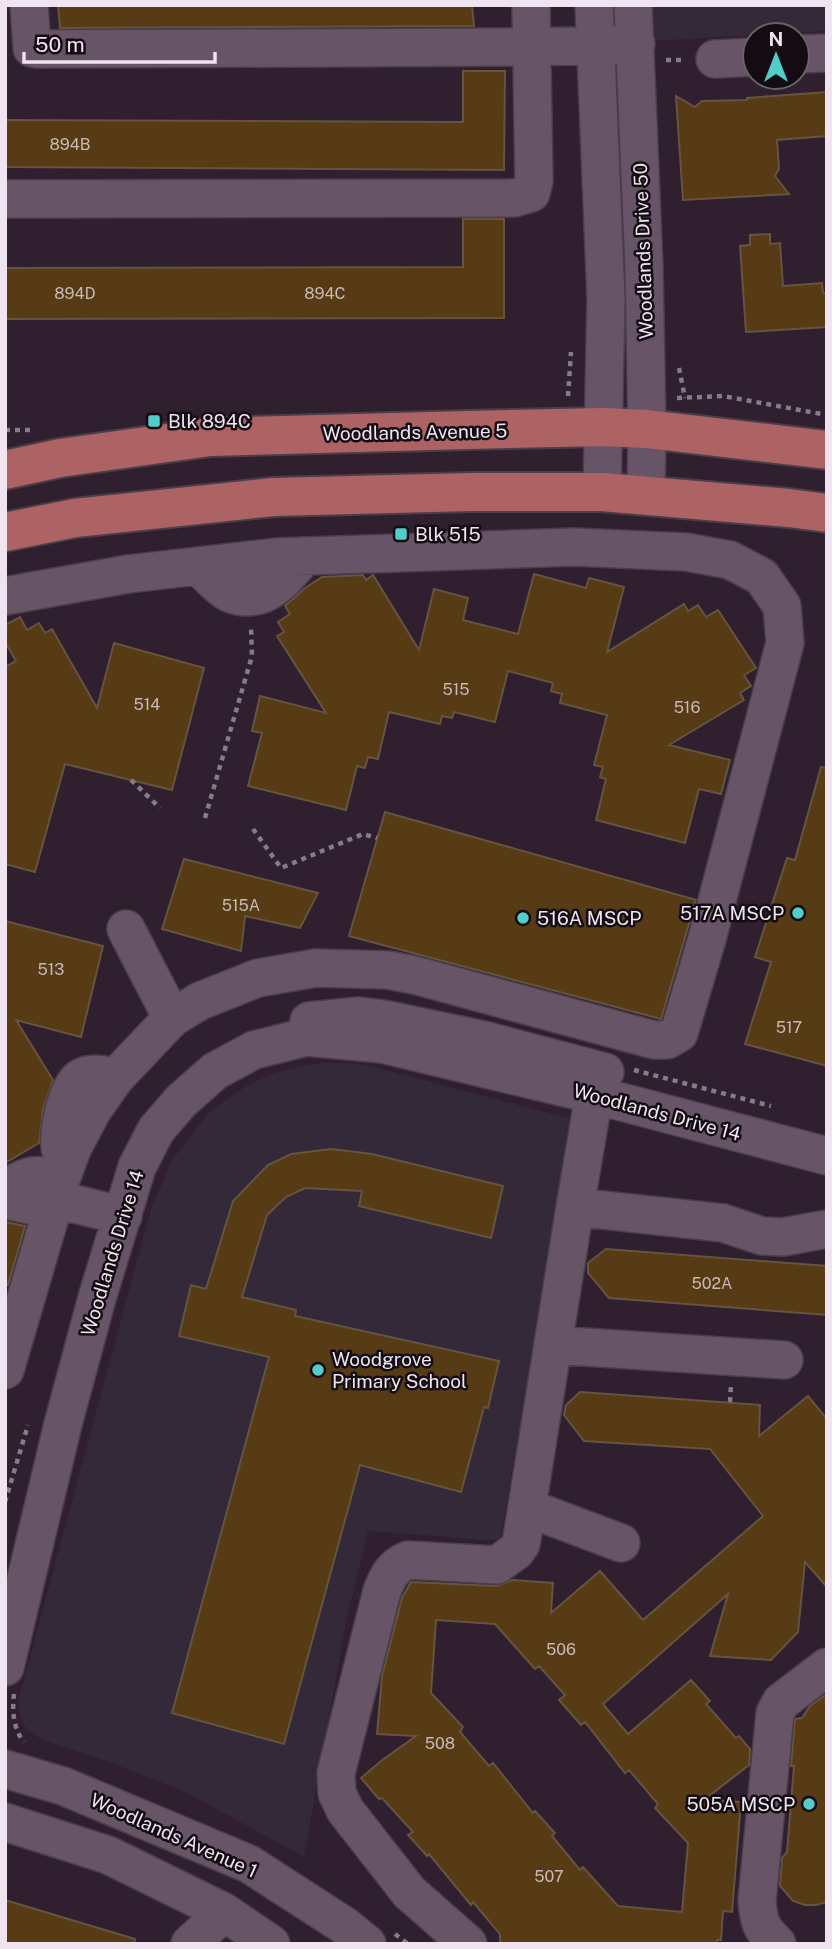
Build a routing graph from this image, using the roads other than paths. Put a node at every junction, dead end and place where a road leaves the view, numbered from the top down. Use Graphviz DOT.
graph roads {
  1 [pos="531,5"];
  2 [pos="594,5"];
  3 [pos="633,5"];
  4 [pos="21,12"];
  5 [pos="597,44"];
  6 [pos="532,47"];
  7 [pos="636,53"];
  8 [pos="741,58"];
  9 [pos="715,59"];
  10 [pos="5,199"];
  11 [pos="604,427"];
  12 [pos="647,429"];
  13 [pos="827,450"];
  14 [pos="5,470"];
  15 [pos="602,492"];
  16 [pos="646,496"];
  17 [pos="827,513"];
  18 [pos="5,532"];
  19 [pos="304,556"];
  20 [pos="198,566"];
  21 [pos="19,594"];
  22 [pos="5,618"];
  23 [pos="127,929"];
  24 [pos="377,957"];
  25 [pos="172,1018"];
  26 [pos="370,1030"];
  27 [pos="608,1078"];
  28 [pos="827,1132"];
  29 [pos="827,1156"];
  30 [pos="61,1180"];
  31 [pos="5,1188"];
  32 [pos="5,1200"];
  33 [pos="575,1207"];
  34 [pos="112,1214"];
  35 [pos="827,1229"];
  36 [pos="554,1345"];
  37 [pos="784,1360"];
  38 [pos="5,1370"];
  39 [pos="528,1508"];
  40 [pos="621,1543"];
  41 [pos="5,1557"];
  42 [pos="827,1667"];
  43 [pos="11,1674"];
  44 [pos="5,1769"];
  45 [pos="5,1822"];
  46 [pos="224,1912"];
  47 [pos="190,1944"];
  48 [pos="271,1944"];
  49 [pos="367,1944"];
  50 [pos="468,1944"];
  51 [pos="777,1944"];
  1 -- 6 [label="street"];
  2 -- 5 [label="street, Woodlands Drive 50"];
  3 -- 7 [label="street, Woodlands Drive 50"];
  4 -- 6 [label="street"];
  5 -- 6 [label="street"];
  5 -- 7 [label="street"];
  5 -- 11 [label="street, Woodlands Drive 50"];
  6 -- 10 [label="street"];
  7 -- 12 [label="street, Woodlands Drive 50"];
  8 -- 9 [label="street"];
  11 -- 12 [label="main road, Woodlands Avenue 5"];
  11 -- 14 [label="main road, Woodlands Avenue 5"];
  11 -- 15 [label="street, Woodlands Drive 50"];
  12 -- 13 [label="main road, Woodlands Avenue 5"];
  12 -- 16 [label="street, Woodlands Drive 50"];
  15 -- 16 [label="main road"];
  15 -- 18 [label="main road"];
  16 -- 17 [label="main road"];
  19 -- 20 [label="street"];
  19 -- 20 [label="street"];
  19 -- 24 [label="street"];
  20 -- 21 [label="street"];
  21 -- 22 [label="street"];
  23 -- 25 [label="street"];
  24 -- 25 [label="street"];
  24 -- 26 [label="street"];
  25 -- 30 [label="street"];
  26 -- 27 [label="street, Woodlands Drive 14"];
  26 -- 34 [label="street, Woodlands Drive 14"];
  27 -- 28 [label="street, Woodlands Drive 14"];
  27 -- 29 [label="street, Woodlands Drive 14"];
  27 -- 33 [label="street"];
  30 -- 31 [label="street"];
  30 -- 32 [label="street"];
  30 -- 34 [label="street"];
  30 -- 38 [label="street"];
  33 -- 35 [label="street"];
  33 -- 36 [label="street"];
  34 -- 41 [label="street, Woodlands Drive 14"];
  34 -- 43 [label="street, Woodlands Drive 14"];
  36 -- 37 [label="street"];
  36 -- 39 [label="street"];
  39 -- 40 [label="street"];
  39 -- 50 [label="street"];
  42 -- 51 [label="street"];
  44 -- 49 [label="street, Woodlands Avenue 1"];
  45 -- 46 [label="street"];
  46 -- 47 [label="street"];
  46 -- 48 [label="street"];
}
